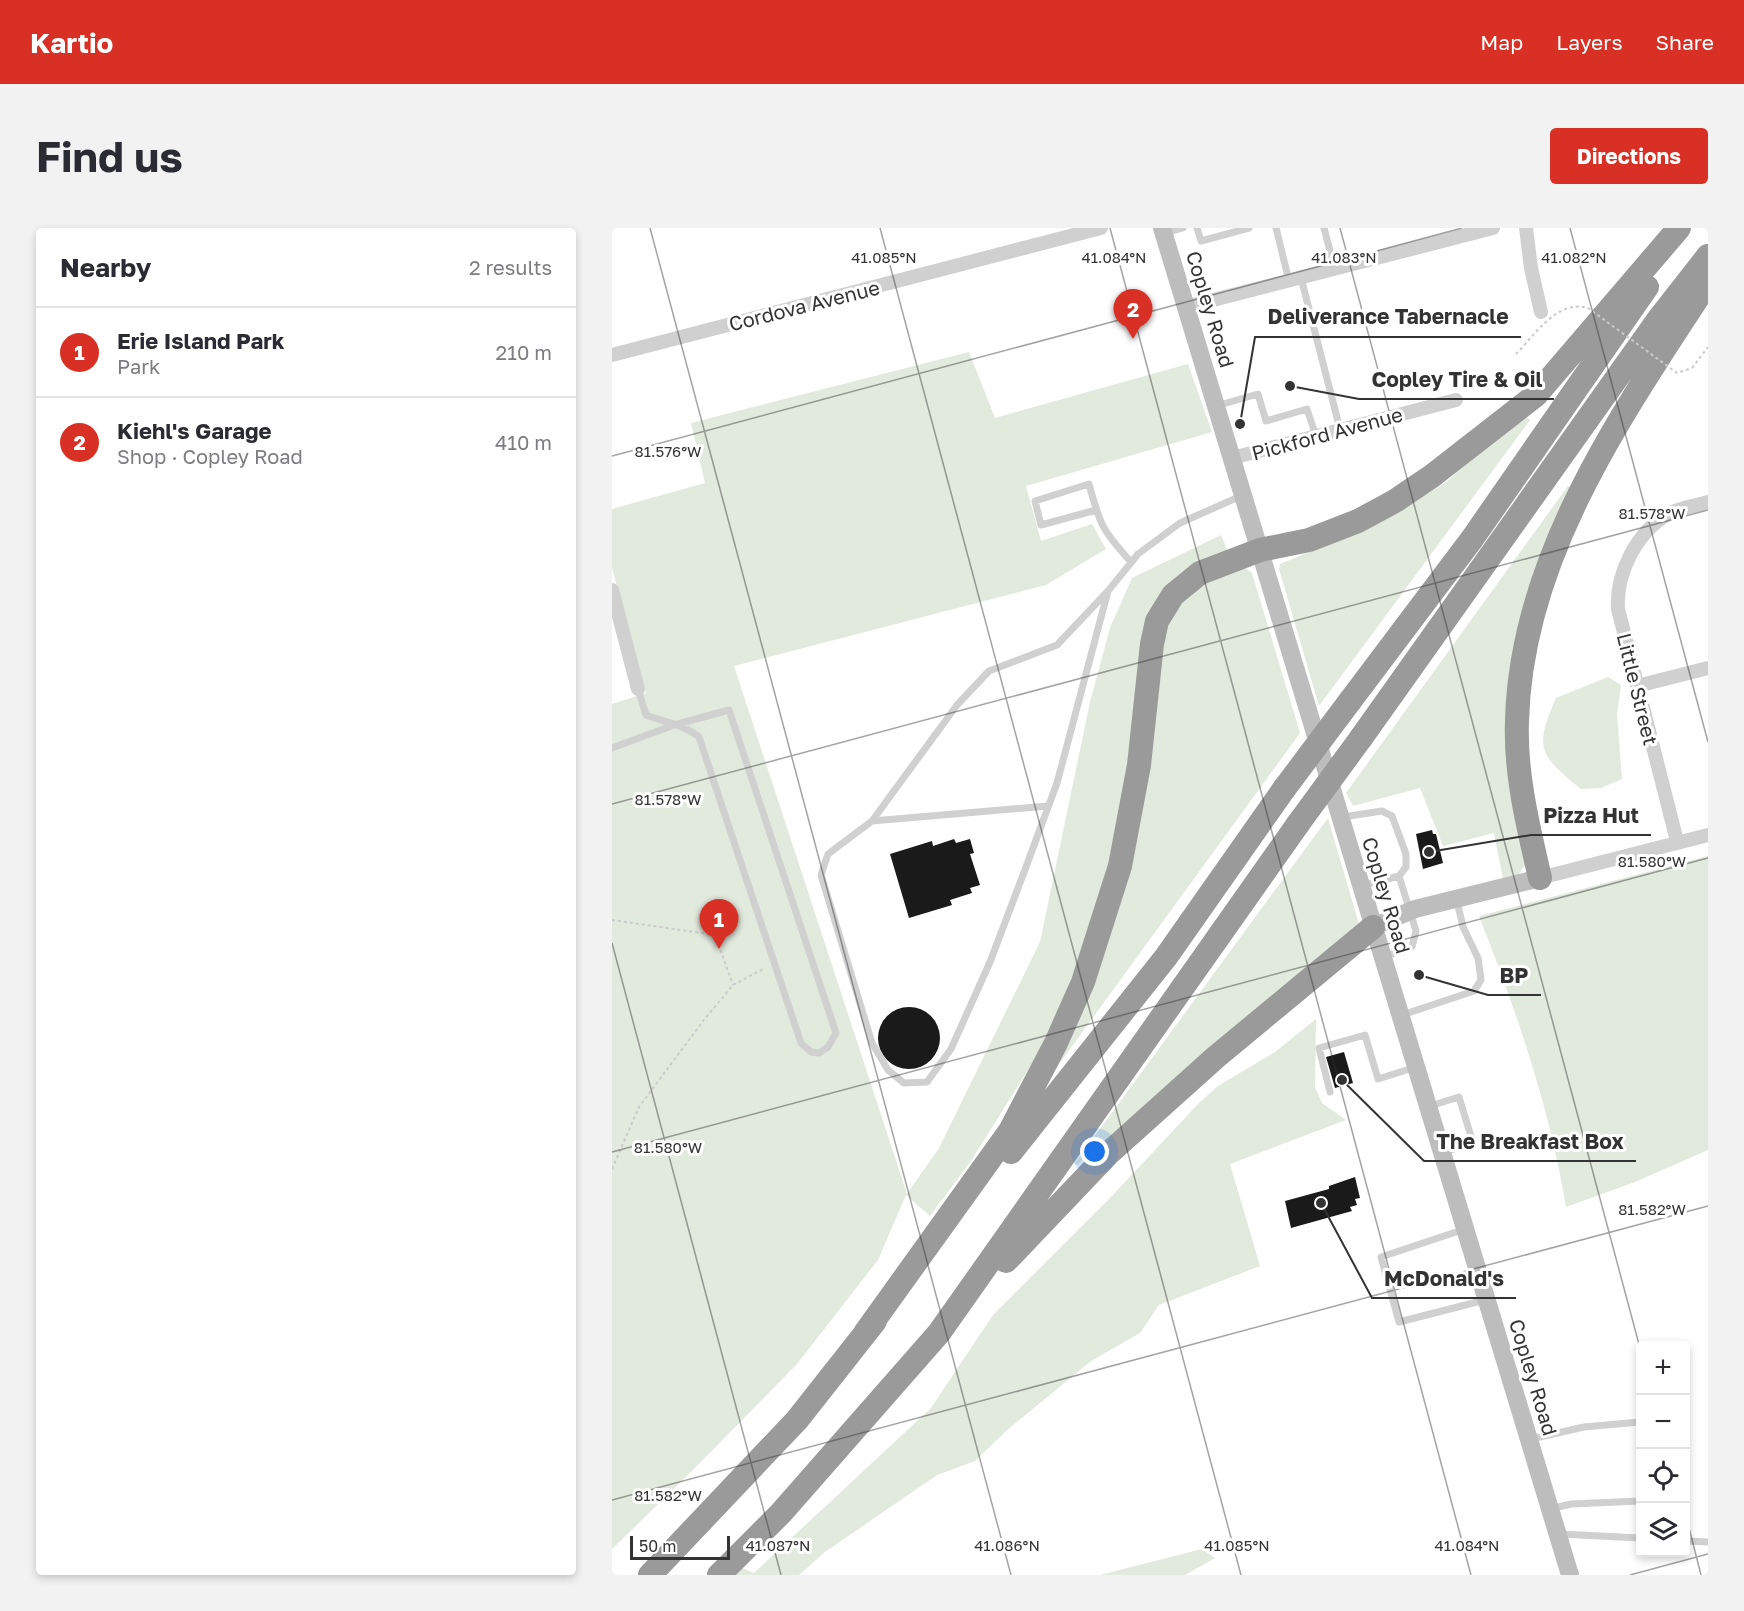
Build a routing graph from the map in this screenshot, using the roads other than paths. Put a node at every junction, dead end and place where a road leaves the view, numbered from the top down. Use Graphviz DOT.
graph roads {
  1 [pos="1101,228"];
  2 [pos="1183,228"];
  3 [pos="1197,228"];
  4 [pos="1249,228"];
  5 [pos="1276,228"];
  6 [pos="1324,228"];
  7 [pos="1493,228"];
  8 [pos="1526,228"];
  9 [pos="1679,228"];
  10 [pos="1688,228"];
  11 [pos="1163,231"];
  12 [pos="1708,256"];
  13 [pos="1335,270"];
  14 [pos="1295,280"];
  15 [pos="1708,282"];
  16 [pos="1186,307"];
  17 [pos="1541,312"];
  18 [pos="612,355"];
  19 [pos="1456,400"];
  20 [pos="1216,406"];
  21 [pos="1340,429"];
  22 [pos="1316,436"];
  23 [pos="1232,458"];
  24 [pos="1244,495"];
  25 [pos="1708,502"];
  26 [pos="1096,510"];
  27 [pos="1260,550"];
  28 [pos="1131,562"];
  29 [pos="612,590"];
  30 [pos="1108,591"];
  31 [pos="1708,668"];
  32 [pos="1637,686"];
  33 [pos="638,689"];
  34 [pos="674,725"];
  35 [pos="612,748"];
  36 [pos="1048,806"];
  37 [pos="1340,817"];
  38 [pos="872,821"];
  39 [pos="1708,835"];
  40 [pos="1677,842"];
  41 [pos="1400,876"];
  42 [pos="1540,878"];
  43 [pos="1361,886"];
  44 [pos="1456,898"];
  45 [pos="1411,911"];
  46 [pos="1373,927"];
  47 [pos="1382,957"];
  48 [pos="1400,1015"];
  49 [pos="1416,1067"];
  50 [pos="1330,1092"];
  51 [pos="1428,1107"];
  52 [pos="1442,1153"];
  53 [pos="1465,1229"];
  54 [pos="1486,1300"];
  55 [pos="865,1333"];
  56 [pos="939,1333"];
  57 [pos="1636,1422"];
  58 [pos="1529,1440"];
  59 [pos="1636,1501"];
  60 [pos="1550,1509"];
  61 [pos="1558,1534"];
  62 [pos="1636,1538"];
  63 [pos="1690,1541"];
  64 [pos="1708,1542"];
  65 [pos="650,1575"];
  66 [pos="719,1575"];
  67 [pos="1570,1575"];
  1 -- 18 [label="street, Cordova Avenue"];
  2 -- 11 [label="lane"];
  3 -- 4 [label="lane"];
  5 -- 14 [label="lane"];
  6 -- 13 [label="lane"];
  7 -- 13 [label="street"];
  8 -- 17 [label="street"];
  9 -- 27 [label="highway"];
  10 -- 55 [label="highway, bridge"];
  11 -- 16 [label="main road, Copley Road"];
  12 -- 56 [label="highway, bridge"];
  13 -- 14 [label="street"];
  14 -- 16 [label="street"];
  14 -- 21 [label="lane"];
  15 -- 42 [label="highway"];
  16 -- 20 [label="main road, Copley Road"];
  19 -- 21 [label="street, Pickford Avenue"];
  20 -- 22 [label="lane"];
  20 -- 23 [label="main road, Copley Road"];
  21 -- 22 [label="street, Pickford Avenue"];
  22 -- 23 [label="street, Pickford Avenue"];
  23 -- 24 [label="main road, Copley Road"];
  24 -- 27 [label="main road, Copley Road"];
  24 -- 28 [label="lane"];
  25 -- 32 [label="street, Little Street"];
  26 -- 26 [label="lane"];
  26 -- 28 [label="lane"];
  27 -- 37 [label="main road, Copley Road"];
  27 -- 55 [label="highway"];
  28 -- 30 [label="lane"];
  29 -- 33 [label="street"];
  30 -- 36 [label="lane"];
  30 -- 38 [label="lane"];
  31 -- 32 [label="street"];
  32 -- 40 [label="street, Little Street"];
  33 -- 34 [label="lane"];
  34 -- 34 [label="lane"];
  34 -- 35 [label="lane"];
  36 -- 38 [label="lane"];
  36 -- 38 [label="lane"];
  37 -- 41 [label="lane"];
  37 -- 43 [label="main road, Copley Road"];
  39 -- 40 [label="street"];
  40 -- 42 [label="street"];
  41 -- 43 [label="lane"];
  41 -- 45 [label="lane"];
  42 -- 44 [label="main road"];
  43 -- 46 [label="main road, Copley Road"];
  44 -- 45 [label="main road"];
  44 -- 48 [label="lane"];
  45 -- 46 [label="main road"];
  45 -- 47 [label="lane"];
  46 -- 47 [label="main road, Copley Road"];
  46 -- 56 [label="highway"];
  47 -- 48 [label="main road, Copley Road"];
  48 -- 49 [label="main road, Copley Road"];
  49 -- 50 [label="lane"];
  49 -- 51 [label="main road, Copley Road"];
  51 -- 52 [label="main road, Copley Road"];
  51 -- 52 [label="lane"];
  52 -- 53 [label="main road, Copley Road"];
  53 -- 54 [label="main road, Copley Road"];
  53 -- 54 [label="lane"];
  54 -- 58 [label="main road, Copley Road"];
  55 -- 65 [label="highway"];
  56 -- 66 [label="highway"];
  57 -- 58 [label="lane"];
  58 -- 60 [label="main road, Copley Road"];
  59 -- 60 [label="lane"];
  60 -- 61 [label="main road, Copley Road"];
  61 -- 62 [label="lane"];
  61 -- 67 [label="main road, Copley Road"];
  63 -- 64 [label="lane"];
}
